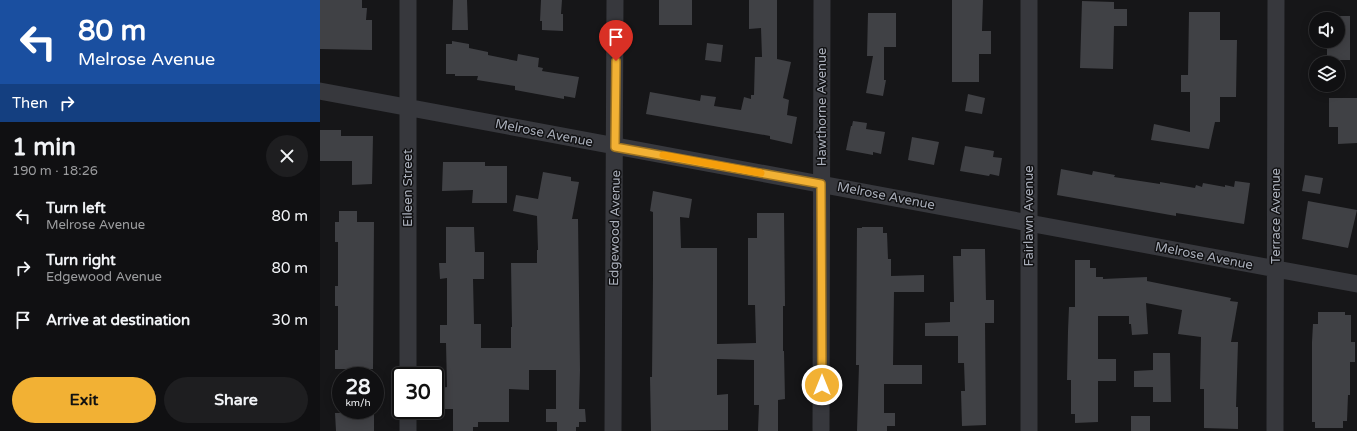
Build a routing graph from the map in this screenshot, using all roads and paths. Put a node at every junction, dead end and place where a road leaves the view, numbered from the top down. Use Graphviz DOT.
graph roads {
  1 [pos="408,0"];
  2 [pos="616,0"];
  3 [pos="822,0"];
  4 [pos="1029,0"];
  5 [pos="1276,0"];
  6 [pos="320,92"];
  7 [pos="408,107"];
  8 [pos="615,147"];
  9 [pos="821,184"];
  10 [pos="1029,223"];
  11 [pos="1276,269"];
  12 [pos="1357,284"];
  13 [pos="408,367"];
  14 [pos="408,419"];
  15 [pos="408,431"];
  16 [pos="613,431"];
  17 [pos="822,431"];
  18 [pos="1029,431"];
  19 [pos="1275,431"];
  1 -- 7 [label="street, Eileen Street"];
  2 -- 8 [label="street, Edgewood Avenue"];
  3 -- 9 [label="street, Hawthorne Avenue"];
  4 -- 10 [label="street, Fairlawn Avenue"];
  5 -- 11 [label="street, Terrace Avenue"];
  6 -- 7 [label="street, Melrose Avenue"];
  7 -- 8 [label="street, Melrose Avenue"];
  7 -- 13 [label="street, Eileen Street"];
  8 -- 9 [label="street, Melrose Avenue"];
  8 -- 16 [label="street, Edgewood Avenue"];
  9 -- 10 [label="street, Melrose Avenue"];
  9 -- 17 [label="street, Hawthorne Avenue"];
  10 -- 11 [label="street, Melrose Avenue"];
  10 -- 18 [label="street, Fairlawn Avenue"];
  11 -- 12 [label="street, Melrose Avenue"];
  11 -- 19 [label="street, Terrace Avenue"];
  14 -- 15 [label="street"];
}
